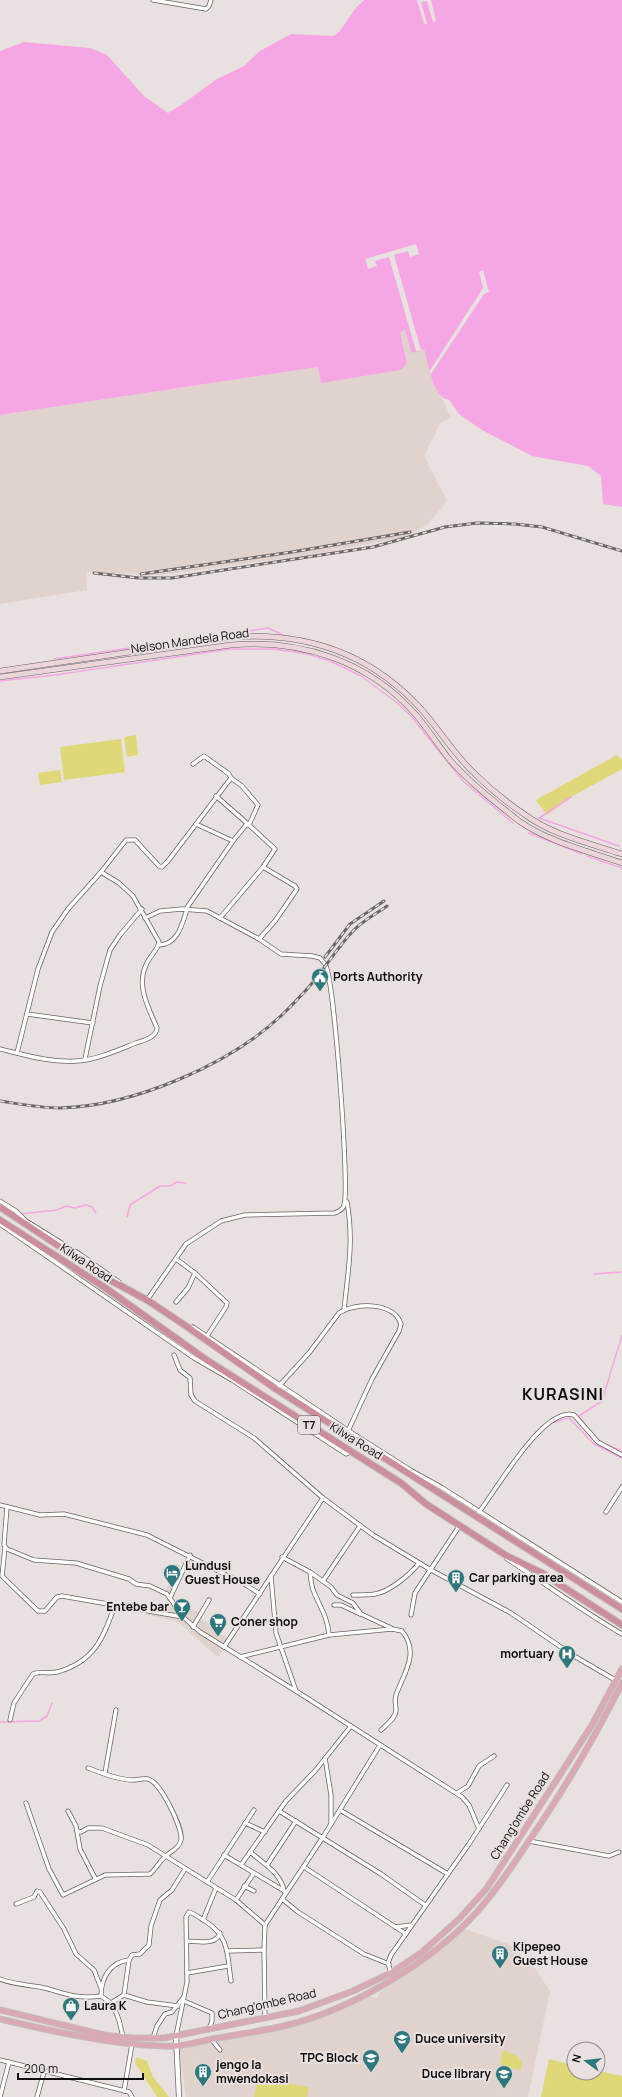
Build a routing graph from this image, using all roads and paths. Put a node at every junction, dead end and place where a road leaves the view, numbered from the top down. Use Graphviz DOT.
graph roads {
  1 [pos="153,0"];
  2 [pos="211,0"];
  3 [pos="0,671"];
  4 [pos="0,678"];
  5 [pos="193,764"];
  6 [pos="230,778"];
  7 [pos="216,796"];
  8 [pos="196,824"];
  9 [pos="249,825"];
  10 [pos="232,841"];
  11 [pos="622,854"];
  12 [pos="622,863"];
  13 [pos="263,867"];
  14 [pos="101,872"];
  15 [pos="142,909"];
  16 [pos="186,909"];
  17 [pos="144,918"];
  18 [pos="220,918"];
  19 [pos="259,939"];
  20 [pos="159,945"];
  21 [pos="27,1014"];
  22 [pos="93,1023"];
  23 [pos="0,1049"];
  24 [pos="17,1053"];
  25 [pos="85,1059"];
  26 [pos="345,1195"];
  27 [pos="0,1201"];
  28 [pos="0,1207"];
  29 [pos="0,1220"];
  30 [pos="0,1224"];
  31 [pos="176,1259"];
  32 [pos="195,1273"];
  33 [pos="148,1299"];
  34 [pos="176,1302"];
  35 [pos="344,1310"];
  36 [pos="206,1337"];
  37 [pos="174,1355"];
  38 [pos="278,1387"];
  39 [pos="348,1432"];
  40 [pos="351,1451"];
  41 [pos="622,1455"];
  42 [pos="622,1487"];
  43 [pos="323,1498"];
  44 [pos="0,1505"];
  45 [pos="7,1507"];
  46 [pos="606,1512"];
  47 [pos="479,1514"];
  48 [pos="460,1525"];
  49 [pos="360,1526"];
  50 [pos="5,1547"];
  51 [pos="190,1556"];
  52 [pos="282,1557"];
  53 [pos="419,1563"];
  54 [pos="431,1570"];
  55 [pos="310,1572"];
  56 [pos="271,1576"];
  57 [pos="323,1581"];
  58 [pos="260,1594"];
  59 [pos="353,1595"];
  60 [pos="170,1598"];
  61 [pos="209,1600"];
  62 [pos="622,1602"];
  63 [pos="115,1605"];
  64 [pos="334,1605"];
  65 [pos="622,1609"];
  66 [pos="361,1614"];
  67 [pos="411,1615"];
  68 [pos="182,1617"];
  69 [pos="622,1625"];
  70 [pos="193,1627"];
  71 [pos="392,1629"];
  72 [pos="622,1634"];
  73 [pos="329,1635"];
  74 [pos="224,1647"];
  75 [pos="279,1647"];
  76 [pos="240,1657"];
  77 [pos="622,1669"];
  78 [pos="619,1682"];
  79 [pos="296,1691"];
  80 [pos="116,1710"];
  81 [pos="10,1720"];
  82 [pos="350,1726"];
  83 [pos="381,1730"];
  84 [pos="380,1745"];
  85 [pos="494,1756"];
  86 [pos="325,1758"];
  87 [pos="88,1768"];
  88 [pos="104,1773"];
  89 [pos="507,1785"];
  90 [pos="457,1793"];
  91 [pos="26,1803"];
  92 [pos="254,1810"];
  93 [pos="340,1810"];
  94 [pos="68,1811"];
  95 [pos="280,1811"];
  96 [pos="296,1821"];
  97 [pos="245,1824"];
  98 [pos="331,1825"];
  99 [pos="479,1829"];
  100 [pos="77,1831"];
  101 [pos="265,1832"];
  102 [pos="323,1837"];
  103 [pos="529,1841"];
  104 [pos="250,1852"];
  105 [pos="619,1852"];
  106 [pos="166,1855"];
  107 [pos="224,1855"];
  108 [pos="241,1865"];
  109 [pos="267,1865"];
  110 [pos="304,1866"];
  111 [pos="185,1869"];
  112 [pos="254,1873"];
  113 [pos="448,1874"];
  114 [pos="95,1878"];
  115 [pos="207,1882"];
  116 [pos="244,1886"];
  117 [pos="216,1888"];
  118 [pos="254,1891"];
  119 [pos="285,1891"];
  120 [pos="236,1900"];
  121 [pos="282,1900"];
  122 [pos="16,1904"];
  123 [pos="425,1905"];
  124 [pos="203,1920"];
  125 [pos="265,1924"];
  126 [pos="412,1924"];
  127 [pos="395,1926"];
  128 [pos="220,1933"];
  129 [pos="406,1934"];
  130 [pos="187,1941"];
  131 [pos="264,1950"];
  132 [pos="227,1951"];
  133 [pos="130,1960"];
  134 [pos="389,1964"];
  135 [pos="228,1966"];
  136 [pos="391,1972"];
  137 [pos="187,1973"];
  138 [pos="0,1980"];
  139 [pos="231,1981"];
  140 [pos="101,1988"];
  141 [pos="186,1994"];
  142 [pos="124,1995"];
  143 [pos="101,1996"];
  144 [pos="184,2001"];
  145 [pos="112,2003"];
  146 [pos="178,2006"];
  147 [pos="0,2010"];
  148 [pos="265,2018"];
  149 [pos="0,2019"];
  150 [pos="209,2029"];
  151 [pos="176,2036"];
  152 [pos="123,2037"];
  153 [pos="153,2038"];
  154 [pos="211,2039"];
  155 [pos="132,2044"];
  156 [pos="175,2046"];
  157 [pos="220,2050"];
  158 [pos="0,2060"];
  159 [pos="9,2062"];
  160 [pos="44,2072"];
  161 [pos="124,2091"];
  162 [pos="0,2097"];
  163 [pos="37,2097"];
  164 [pos="132,2097"];
  165 [pos="179,2097"];
  1 -- 2 [label="street"];
  3 -- 11 [label="main road, Nelson Mandela Road"];
  4 -- 12 [label="main road, Nelson Mandela Road"];
  5 -- 6 [label="street"];
  6 -- 7 [label="street"];
  6 -- 9 [label="street"];
  7 -- 8 [label="street"];
  7 -- 9 [label="street"];
  8 -- 10 [label="street"];
  8 -- 14 [label="street"];
  9 -- 10 [label="street"];
  9 -- 13 [label="street"];
  10 -- 16 [label="street"];
  13 -- 18 [label="street"];
  13 -- 19 [label="street"];
  14 -- 15 [label="street"];
  14 -- 21 [label="street"];
  15 -- 17 [label="street"];
  15 -- 22 [label="street"];
  16 -- 17 [label="street"];
  16 -- 18 [label="street"];
  16 -- 20 [label="street"];
  17 -- 20 [label="street"];
  18 -- 19 [label="street"];
  19 -- 26 [label="street"];
  20 -- 25 [label="street"];
  21 -- 22 [label="street"];
  21 -- 24 [label="street"];
  22 -- 25 [label="street"];
  23 -- 24 [label="street"];
  24 -- 25 [label="street"];
  26 -- 31 [label="street"];
  26 -- 35 [label="street"];
  27 -- 33 [label="street"];
  28 -- 33 [label="highway, Kilwa Road / T7"];
  29 -- 40 [label="highway, Kilwa Road / T7"];
  30 -- 40 [label="street"];
  31 -- 32 [label="street"];
  31 -- 33 [label="street"];
  32 -- 34 [label="street"];
  32 -- 36 [label="street"];
  33 -- 36 [label="highway, Kilwa Road / T7"];
  35 -- 38 [label="street"];
  35 -- 39 [label="street"];
  36 -- 38 [label="highway, Kilwa Road / T7"];
  37 -- 43 [label="street"];
  38 -- 39 [label="highway, Kilwa Road / T7"];
  39 -- 47 [label="highway, Kilwa Road / T7"];
  40 -- 48 [label="highway, Kilwa Road / T7"];
  41 -- 47 [label="street"];
  42 -- 46 [label="street"];
  43 -- 49 [label="street"];
  43 -- 52 [label="street"];
  44 -- 45 [label="street"];
  45 -- 50 [label="street"];
  45 -- 51 [label="street"];
  47 -- 62 [label="street"];
  47 -- 65 [label="highway, Kilwa Road / T7"];
  48 -- 54 [label="street"];
  48 -- 69 [label="highway, Kilwa Road / T7"];
  48 -- 72 [label="street"];
  49 -- 53 [label="street"];
  49 -- 57 [label="street"];
  50 -- 60 [label="street"];
  50 -- 63 [label="street"];
  51 -- 58 [label="street"];
  51 -- 60 [label="street"];
  52 -- 55 [label="street"];
  52 -- 56 [label="street"];
  53 -- 54 [label="street"];
  53 -- 59 [label="street"];
  54 -- 67 [label="street"];
  54 -- 78 [label="street"];
  55 -- 57 [label="street"];
  55 -- 73 [label="street"];
  56 -- 58 [label="street"];
  56 -- 75 [label="street"];
  57 -- 66 [label="street"];
  58 -- 74 [label="street"];
  60 -- 68 [label="street"];
  61 -- 70 [label="street"];
  63 -- 68 [label="street"];
  63 -- 81 [label="street"];
  64 -- 66 [label="street"];
  66 -- 71 [label="street"];
  68 -- 70 [label="street"];
  70 -- 74 [label="street"];
  71 -- 73 [label="street"];
  71 -- 83 [label="street"];
  73 -- 75 [label="street"];
  74 -- 76 [label="street"];
  75 -- 76 [label="street"];
  75 -- 79 [label="street"];
  76 -- 79 [label="street"];
  77 -- 78 [label="main road, Chang'ombe Road"];
  78 -- 103 [label="main road, Chang'ombe Road"];
  78 -- 136 [label="main road, Chang'ombe Road"];
  79 -- 82 [label="street"];
  80 -- 88 [label="street"];
  82 -- 84 [label="street"];
  82 -- 86 [label="street"];
  84 -- 90 [label="street"];
  84 -- 93 [label="street"];
  85 -- 90 [label="street"];
  86 -- 95 [label="street"];
  86 -- 98 [label="street"];
  87 -- 88 [label="street"];
  88 -- 106 [label="street"];
  89 -- 99 [label="street"];
  90 -- 99 [label="street"];
  91 -- 114 [label="street"];
  92 -- 97 [label="street"];
  93 -- 98 [label="street"];
  93 -- 113 [label="street"];
  94 -- 100 [label="street"];
  95 -- 96 [label="street"];
  95 -- 101 [label="street"];
  96 -- 102 [label="street"];
  96 -- 109 [label="street"];
  97 -- 101 [label="street"];
  97 -- 107 [label="street"];
  98 -- 102 [label="street"];
  99 -- 113 [label="street"];
  100 -- 106 [label="street"];
  100 -- 114 [label="street"];
  101 -- 104 [label="street"];
  102 -- 110 [label="street"];
  102 -- 123 [label="street"];
  103 -- 105 [label="street"];
  103 -- 154 [label="main road, Chang'ombe Road"];
  104 -- 108 [label="street"];
  104 -- 109 [label="street"];
  106 -- 111 [label="street"];
  106 -- 114 [label="street"];
  107 -- 108 [label="street"];
  107 -- 115 [label="street"];
  108 -- 112 [label="street"];
  109 -- 119 [label="street"];
  110 -- 119 [label="street"];
  110 -- 127 [label="street"];
  111 -- 115 [label="street"];
  111 -- 133 [label="street"];
  112 -- 116 [label="street"];
  112 -- 119 [label="street"];
  113 -- 123 [label="street"];
  115 -- 117 [label="street"];
  116 -- 118 [label="street"];
  116 -- 120 [label="street"];
  117 -- 120 [label="street"];
  117 -- 124 [label="street"];
  119 -- 121 [label="street"];
  120 -- 125 [label="street"];
  121 -- 125 [label="street"];
  121 -- 134 [label="street"];
  122 -- 140 [label="street"];
  123 -- 126 [label="street"];
  124 -- 128 [label="street"];
  124 -- 130 [label="street"];
  125 -- 131 [label="street"];
  126 -- 127 [label="street"];
  126 -- 129 [label="street"];
  127 -- 129 [label="street"];
  128 -- 130 [label="street"];
  128 -- 132 [label="street"];
  129 -- 134 [label="street"];
  130 -- 137 [label="street"];
  131 -- 132 [label="street"];
  131 -- 148 [label="street"];
  132 -- 135 [label="street"];
  133 -- 140 [label="street"];
  133 -- 142 [label="street"];
  134 -- 136 [label="street"];
  135 -- 137 [label="street"];
  135 -- 139 [label="street"];
  136 -- 148 [label="main road, Chang'ombe Road"];
  137 -- 141 [label="street"];
  138 -- 143 [label="street"];
  140 -- 143 [label="street"];
  141 -- 144 [label="street"];
  141 -- 146 [label="street"];
  142 -- 145 [label="street"];
  142 -- 146 [label="street"];
  143 -- 145 [label="street"];
  144 -- 150 [label="street"];
  144 -- 151 [label="street"];
  145 -- 152 [label="street"];
  146 -- 153 [label="street"];
  147 -- 152 [label="main road, Chang'ombe Road"];
  148 -- 150 [label="main road, Chang'ombe Road"];
  149 -- 155 [label="main road, Chang'ombe Road"];
  150 -- 151 [label="main road, Chang'ombe Road"];
  151 -- 153 [label="main road, Chang'ombe Road"];
  151 -- 156 [label="street"];
  152 -- 153 [label="main road, Chang'ombe Road"];
  154 -- 156 [label="main road, Chang'ombe Road"];
  154 -- 157 [label="street"];
  155 -- 156 [label="main road, Chang'ombe Road"];
  155 -- 161 [label="street"];
  156 -- 165 [label="street"];
  158 -- 159 [label="street"];
  159 -- 160 [label="street"];
  159 -- 162 [label="street"];
  160 -- 161 [label="street"];
  160 -- 163 [label="street"];
  161 -- 164 [label="street"];
}
